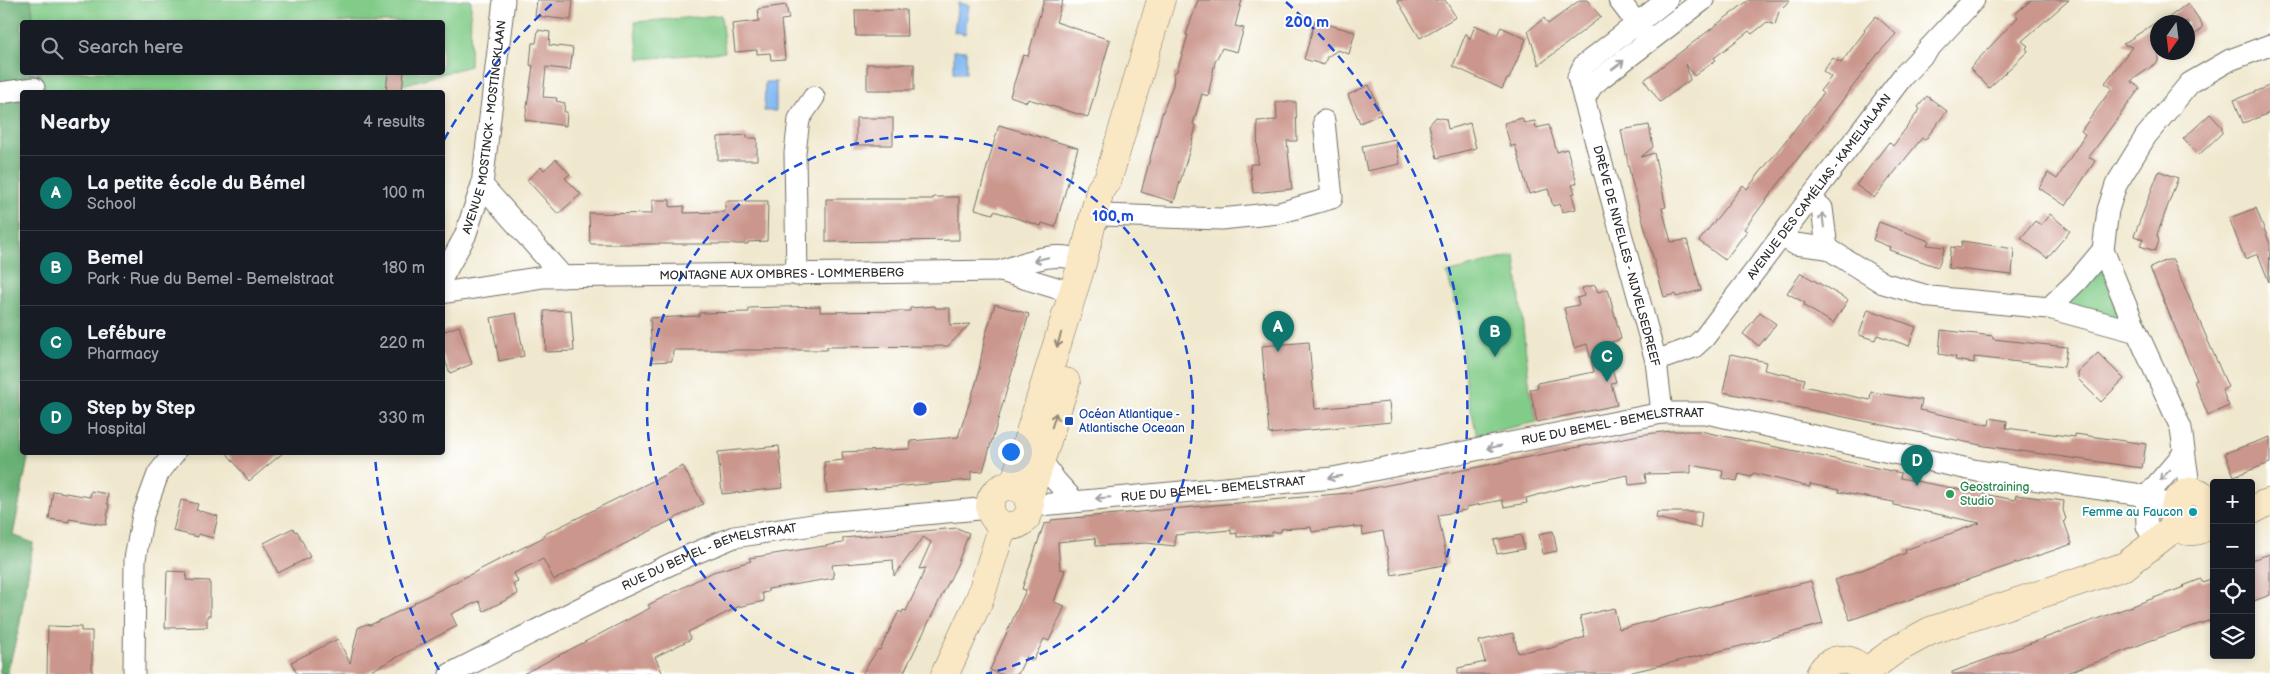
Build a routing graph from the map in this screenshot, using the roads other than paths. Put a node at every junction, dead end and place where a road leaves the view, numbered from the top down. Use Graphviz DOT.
graph roads {
  1 [pos="504,0"];
  2 [pos="1161,0"];
  3 [pos="1618,0"];
  4 [pos="1667,0"];
  5 [pos="1703,0"];
  6 [pos="1974,0"];
  7 [pos="1636,23"];
  8 [pos="1650,41"];
  9 [pos="2270,45"];
  10 [pos="34,88"];
  11 [pos="20,90"];
  12 [pos="20,90"];
  13 [pos="0,93"];
  14 [pos="814,97"];
  15 [pos="1584,99"];
  16 [pos="1324,121"];
  17 [pos="1108,179"];
  18 [pos="482,185"];
  19 [pos="1810,198"];
  20 [pos="1104,214"];
  21 [pos="1782,236"];
  22 [pos="1827,248"];
  23 [pos="2103,250"];
  24 [pos="1001,271"];
  25 [pos="445,273"];
  26 [pos="797,275"];
  27 [pos="563,277"];
  28 [pos="1083,278"];
  29 [pos="445,293"];
  30 [pos="2049,308"];
  31 [pos="2137,332"];
  32 [pos="1656,360"];
  33 [pos="1662,413"];
  34 [pos="2184,453"];
  35 [pos="173,455"];
  36 [pos="1042,461"];
  37 [pos="1024,497"];
  38 [pos="2146,498"];
  39 [pos="1074,501"];
  40 [pos="2198,509"];
  41 [pos="997,516"];
  42 [pos="2155,542"];
  43 [pos="1865,673"];
  44 [pos="134,674"];
  45 [pos="450,674"];
  46 [pos="945,674"];
  47 [pos="1820,674"];
  1 -- 18 [label="street, AVENUE MOSTINCK - MOSTINCKLAAN"];
  2 -- 17 [label="street"];
  3 -- 7 [label="street"];
  4 -- 7 [label="street, DRÈVE DE NIVELLES - NIJVELSEDREEF"];
  5 -- 8 [label="street"];
  6 -- 19 [label="street, AVENUE DES CAMÉLIAS - KAMELIALAAN"];
  7 -- 8 [label="street"];
  7 -- 15 [label="street, DRÈVE DE NIVELLES - NIJVELSEDREEF"];
  15 -- 8 [label="street, one-way"];
  9 -- 23 [label="street"];
  10 -- 12 [label="street"];
  11 -- 13 [label="street"];
  14 -- 26 [label="street"];
  15 -- 32 [label="street, DRÈVE DE NIVELLES - NIJVELSEDREEF"];
  16 -- 20 [label="street"];
  17 -- 20 [label="street"];
  17 -- 28 [label="street"];
  18 -- 25 [label="street, AVENUE MOSTINCK - MOSTINCKLAAN"];
  18 -- 27 [label="street"];
  19 -- 21 [label="street, AVENUE DES CAMÉLIAS - KAMELIALAAN"];
  22 -- 19 [label="street, one-way"];
  20 -- 28 [label="street"];
  21 -- 22 [label="street"];
  21 -- 32 [label="street, AVENUE DES CAMÉLIAS - KAMELIALAAN"];
  22 -- 30 [label="street"];
  23 -- 30 [label="street"];
  23 -- 31 [label="street"];
  24 -- 26 [label="street, MONTAGNE AUX OMBRES - LOMMERBERG"];
  24 -- 28 [label="street, MONTAGNE AUX OMBRES - LOMMERBERG"];
  28 -- 24 [label="street, MONTAGNE AUX OMBRES - LOMMERBERG, one-way"];
  26 -- 27 [label="street, MONTAGNE AUX OMBRES - LOMMERBERG"];
  27 -- 29 [label="street, MONTAGNE AUX OMBRES - LOMMERBERG"];
  36 -- 28 [label="street, one-way"];
  28 -- 37 [label="street, one-way"];
  30 -- 31 [label="street"];
  31 -- 34 [label="street"];
  32 -- 33 [label="street, DRÈVE DE NIVELLES - NIJVELSEDREEF"];
  33 -- 38 [label="street, RUE DU BEMEL - BEMELSTRAAT"];
  33 -- 39 [label="street, RUE DU BEMEL - BEMELSTRAAT, one-way"];
  34 -- 38 [label="street, one-way"];
  34 -- 40 [label="street"];
  35 -- 44 [label="street"];
  36 -- 37 [label="street"];
  36 -- 39 [label="street"];
  37 -- 39 [label="street, RUE DU BEMEL - BEMELSTRAAT"];
  37 -- 41 [label="street"];
  38 -- 40 [label="street, RUE DU BEMEL - BEMELSTRAAT"];
  38 -- 42 [label="street"];
  40 -- 42 [label="street"];
  41 -- 45 [label="street, RUE DU BEMEL - BEMELSTRAAT"];
  41 -- 46 [label="street"];
  42 -- 43 [label="street"];
  43 -- 47 [label="street"];
}
